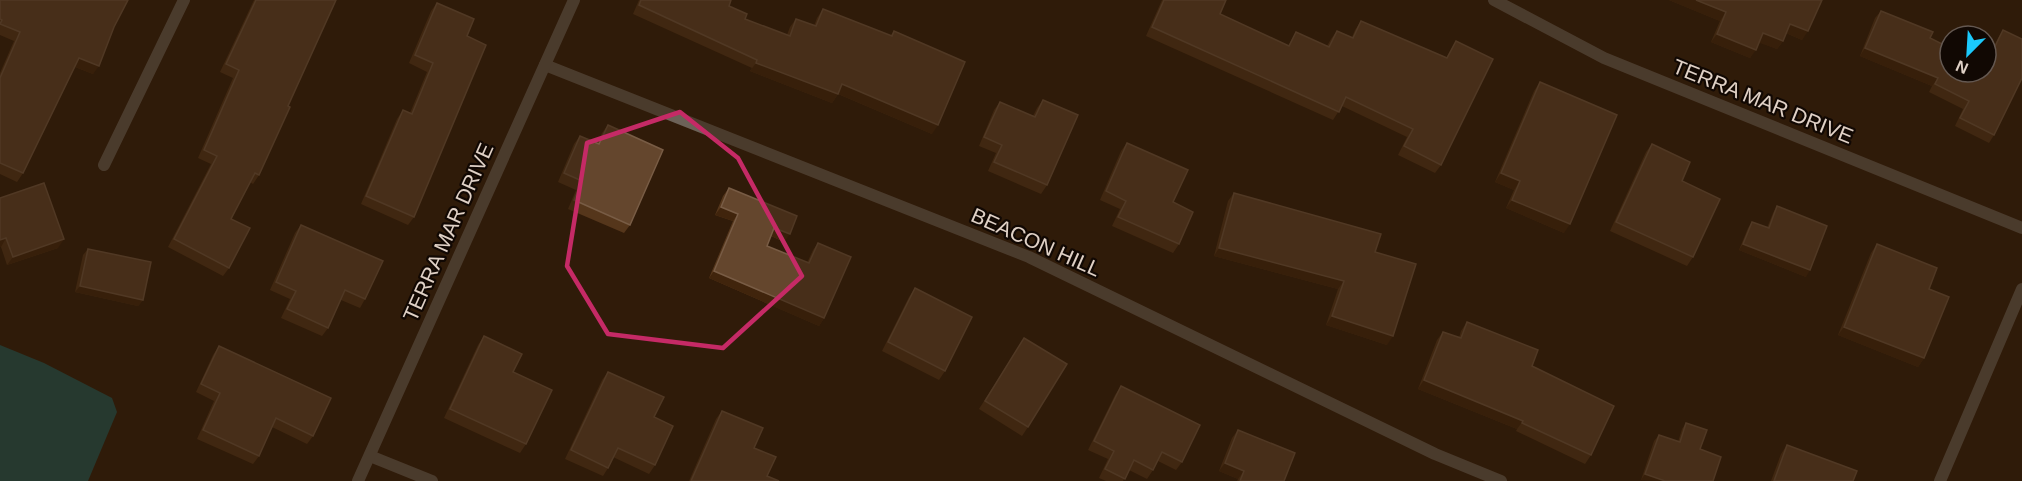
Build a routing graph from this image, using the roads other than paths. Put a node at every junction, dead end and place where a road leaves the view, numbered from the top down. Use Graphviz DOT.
graph roads {
  1 [pos="184,0"];
  2 [pos="574,0"];
  3 [pos="1494,0"];
  4 [pos="545,64"];
  5 [pos="104,165"];
  6 [pos="2022,228"];
  7 [pos="2022,289"];
  8 [pos="370,456"];
  9 [pos="358,481"];
  10 [pos="432,481"];
  11 [pos="1501,481"];
  12 [pos="1940,481"];
  1 -- 5 [label="street"];
  2 -- 4 [label="street, TERRA MAR DRIVE"];
  3 -- 6 [label="street, TERRA MAR DRIVE"];
  4 -- 8 [label="street, TERRA MAR DRIVE"];
  4 -- 11 [label="street, BEACON HILL"];
  7 -- 12 [label="street"];
  8 -- 9 [label="street, TERRA MAR DRIVE"];
  8 -- 10 [label="street"];
}
